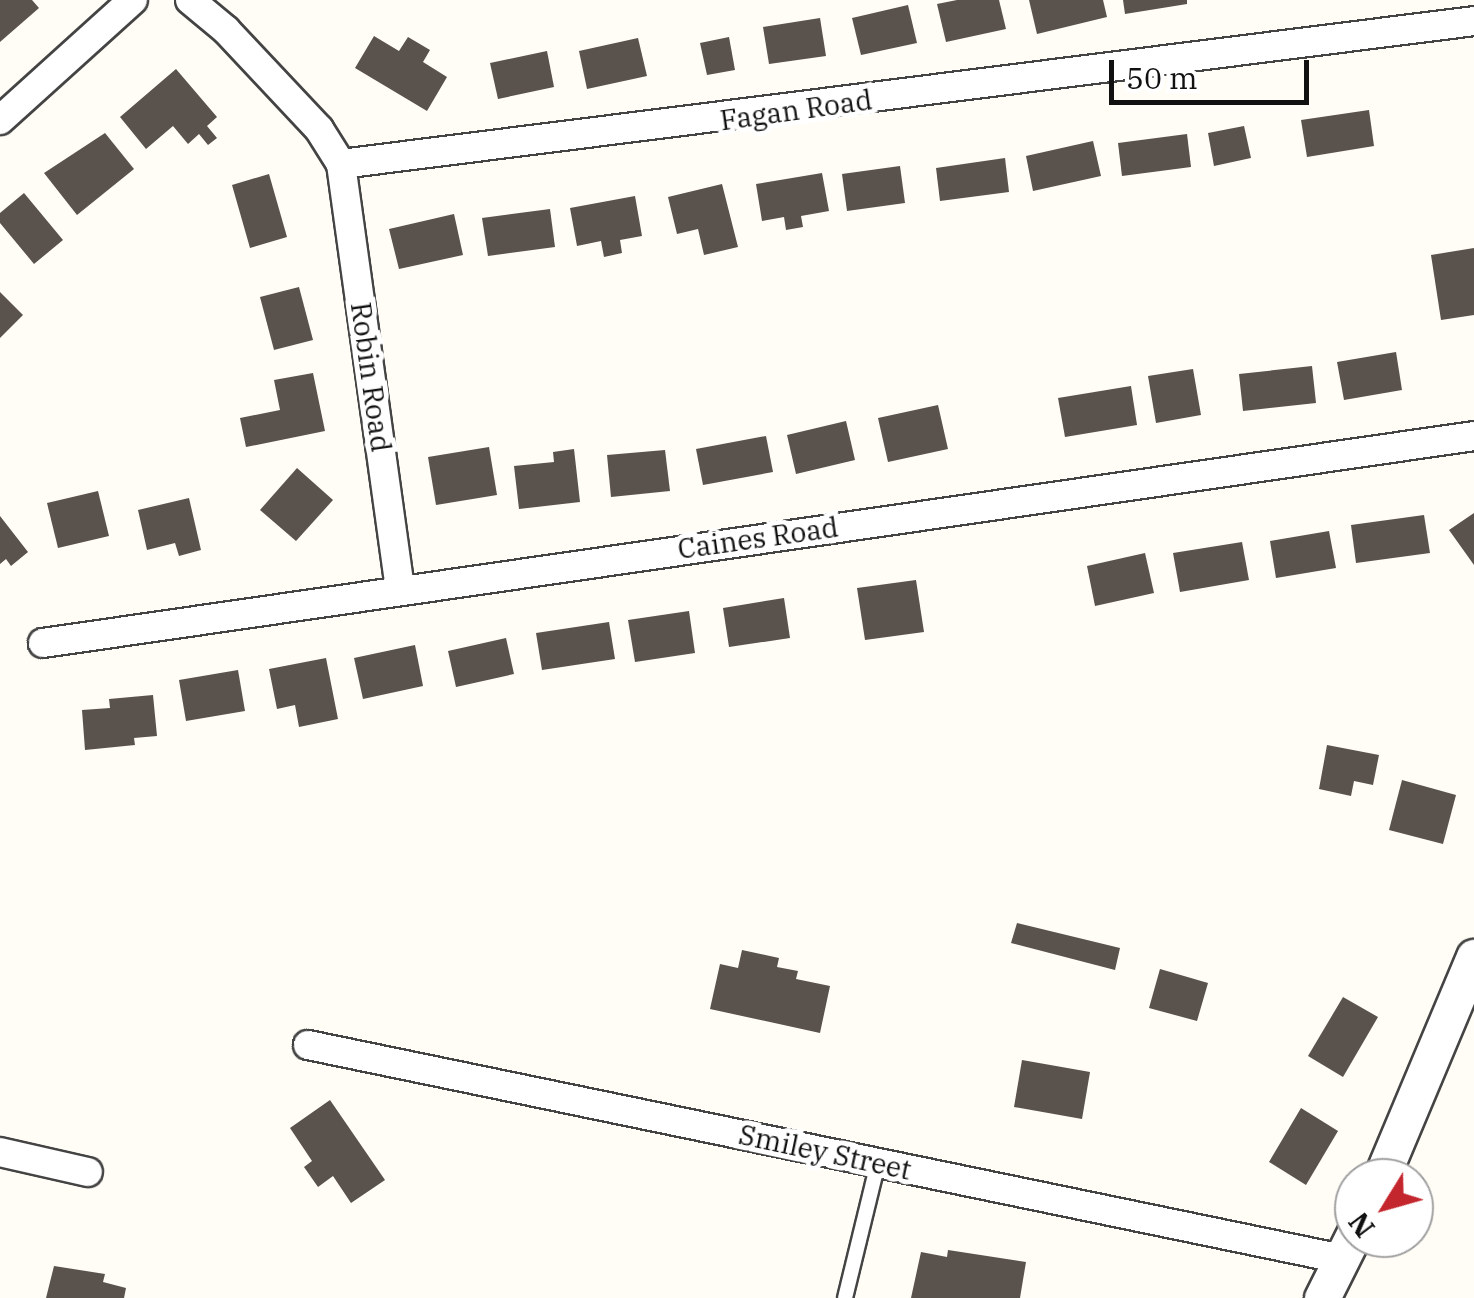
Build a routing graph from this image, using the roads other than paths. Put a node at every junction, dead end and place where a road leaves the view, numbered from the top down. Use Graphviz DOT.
graph roads {
  1 [pos="134,0"];
  2 [pos="190,0"];
  3 [pos="1474,21"];
  4 [pos="0,120"];
  5 [pos="342,164"];
  6 [pos="1474,436"];
  7 [pos="400,589"];
  8 [pos="43,643"];
  9 [pos="1474,958"];
  10 [pos="1467,996"];
  11 [pos="308,1045"];
  12 [pos="0,1152"];
  13 [pos="1390,1158"];
  14 [pos="878,1163"];
  15 [pos="88,1172"];
  16 [pos="1334,1244"];
  17 [pos="1342,1258"];
  18 [pos="844,1298"];
  19 [pos="1322,1298"];
  1 -- 4 [label="street"];
  2 -- 5 [label="street"];
  3 -- 5 [label="street, Fagan Road"];
  5 -- 7 [label="street, Robin Road"];
  6 -- 7 [label="street, Caines Road"];
  7 -- 8 [label="street, Caines Road"];
  9 -- 10 [label="street"];
  10 -- 13 [label="street"];
  11 -- 14 [label="street, Smiley Street"];
  12 -- 15 [label="street"];
  14 -- 16 [label="street, Smiley Street"];
  14 -- 18 [label="lane"];
  17 -- 19 [label="street"];
}
